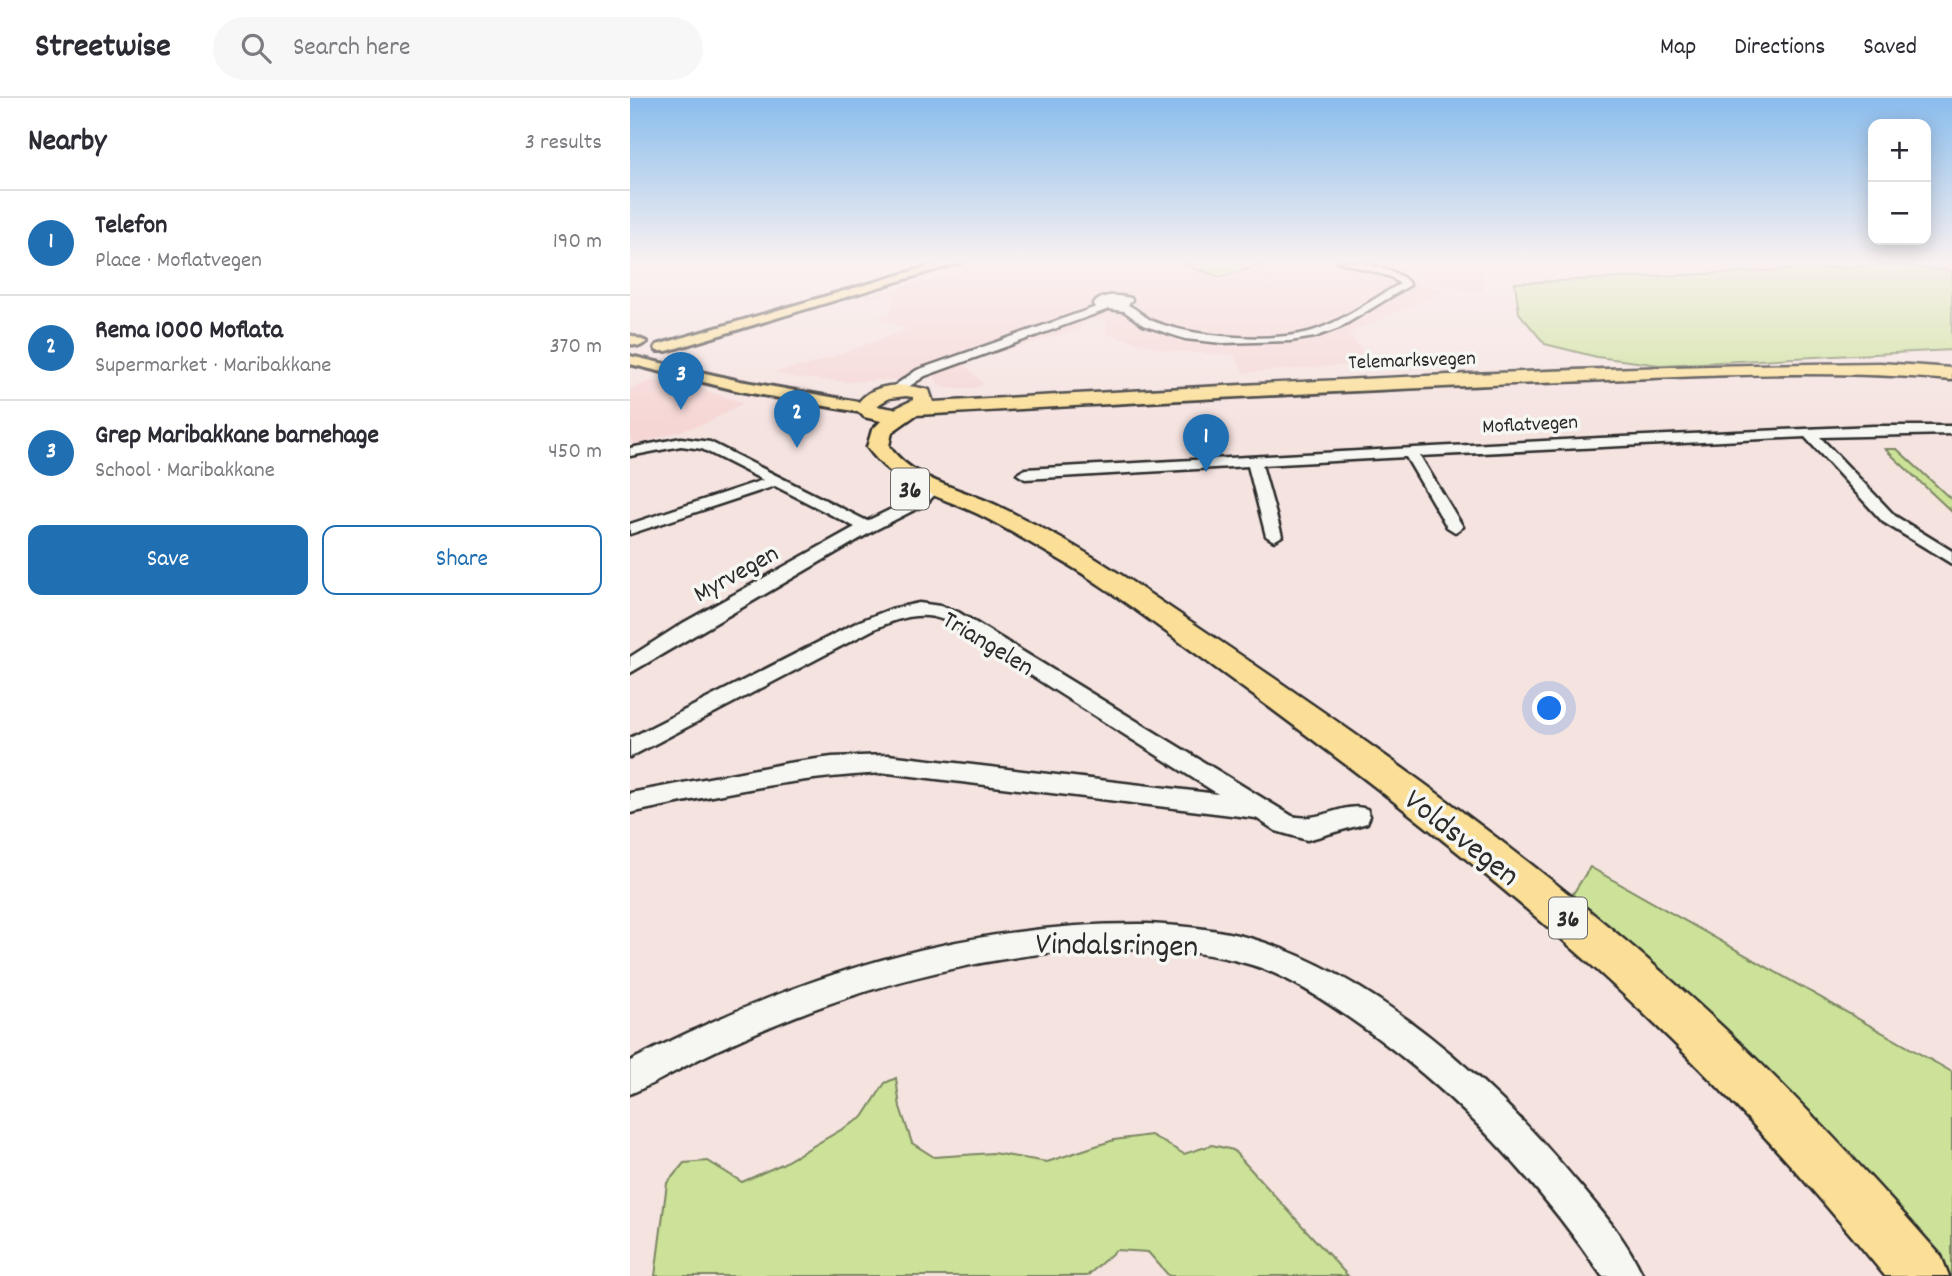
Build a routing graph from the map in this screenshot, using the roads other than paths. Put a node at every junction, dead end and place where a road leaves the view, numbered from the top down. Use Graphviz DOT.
graph roads {
  1 [pos="761,316"];
  2 [pos="1080,316"];
  3 [pos="1138,316"];
  4 [pos="1352,316"];
  5 [pos="646,344"];
  6 [pos="630,360"];
  7 [pos="941,366"];
  8 [pos="1951,367"];
  9 [pos="888,392"];
  10 [pos="915,402"];
  11 [pos="866,409"];
  12 [pos="1952,430"];
  13 [pos="1809,433"];
  14 [pos="630,452"];
  15 [pos="1411,453"];
  16 [pos="1254,462"];
  17 [pos="1025,474"];
  18 [pos="776,481"];
  19 [pos="925,491"];
  20 [pos="867,527"];
  21 [pos="1455,527"];
  22 [pos="630,529"];
  23 [pos="1274,536"];
  24 [pos="1952,559"];
  25 [pos="633,660"];
  26 [pos="630,748"];
  27 [pos="630,803"];
  28 [pos="1257,809"];
  29 [pos="1358,816"];
  30 [pos="630,1078"];
  31 [pos="1624,1276"];
  32 [pos="1921,1276"];
  1 -- 5 [label="main road"];
  2 -- 7 [label="street"];
  3 -- 4 [label="street"];
  5 -- 6 [label="main road"];
  5 -- 9 [label="main road"];
  6 -- 11 [label="main road"];
  7 -- 9 [label="street"];
  7 -- 10 [label="street"];
  8 -- 10 [label="highway, Telemarksvegen"];
  9 -- 10 [label="highway"];
  9 -- 11 [label="highway"];
  10 -- 11 [label="highway"];
  10 -- 19 [label="highway, Voldsvegen / 36"];
  11 -- 19 [label="highway, Voldsvegen / 36"];
  12 -- 13 [label="street, Moflatvegen"];
  13 -- 15 [label="street, Moflatvegen"];
  13 -- 24 [label="street"];
  14 -- 18 [label="street"];
  15 -- 16 [label="street, Moflatvegen"];
  15 -- 21 [label="street"];
  16 -- 17 [label="street, Moflatvegen"];
  16 -- 23 [label="street"];
  18 -- 20 [label="street"];
  18 -- 22 [label="street"];
  19 -- 20 [label="street, Myrvegen"];
  19 -- 32 [label="highway, Voldsvegen / 36"];
  20 -- 25 [label="street, Myrvegen"];
  26 -- 28 [label="street, Triangelen"];
  27 -- 28 [label="street, Triangelen"];
  28 -- 29 [label="street, Triangelen"];
  30 -- 31 [label="street, Vindalsringen"];
}
